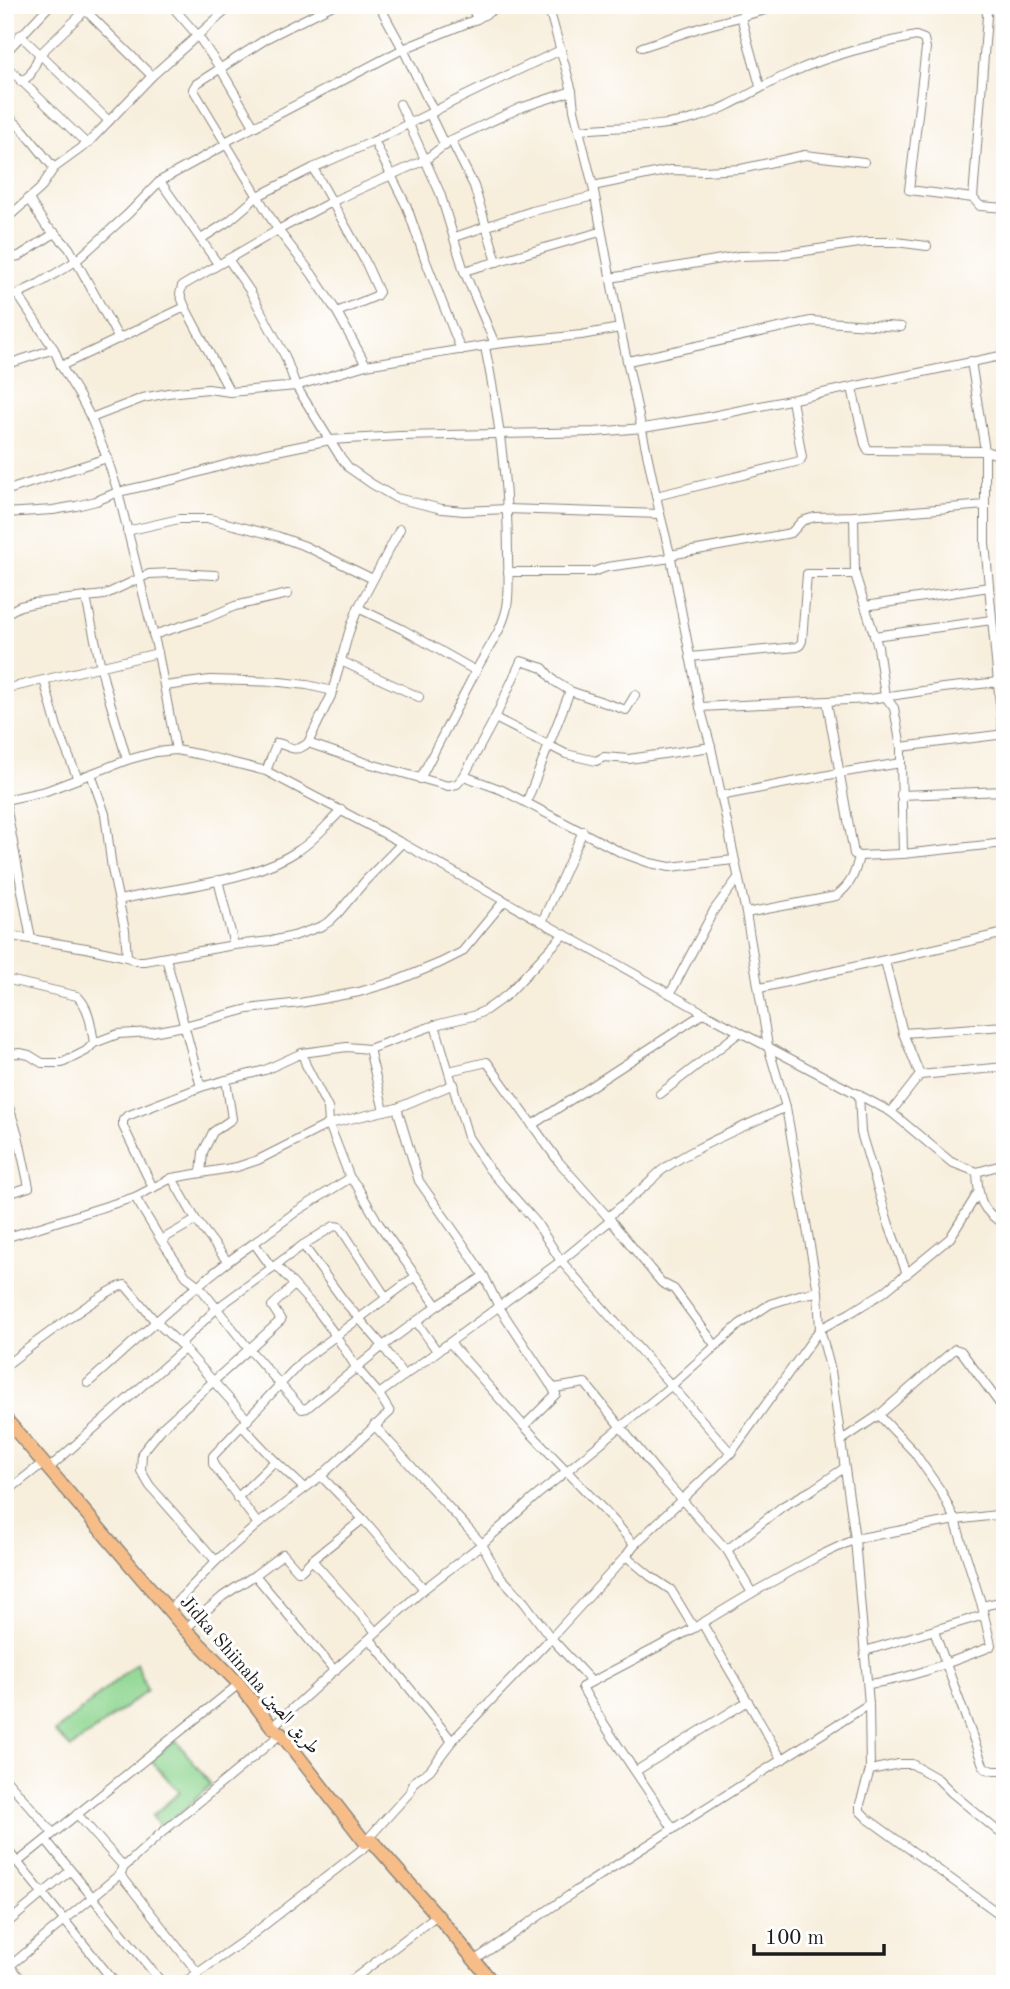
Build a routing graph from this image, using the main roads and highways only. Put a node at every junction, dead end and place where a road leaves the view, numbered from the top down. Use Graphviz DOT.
graph roads {
  1 [pos="5,1418"];
  2 [pos="494,1984"];
  1 -- 2 [label="main road, Jidka Shiinaha طريق الصين"];
}
